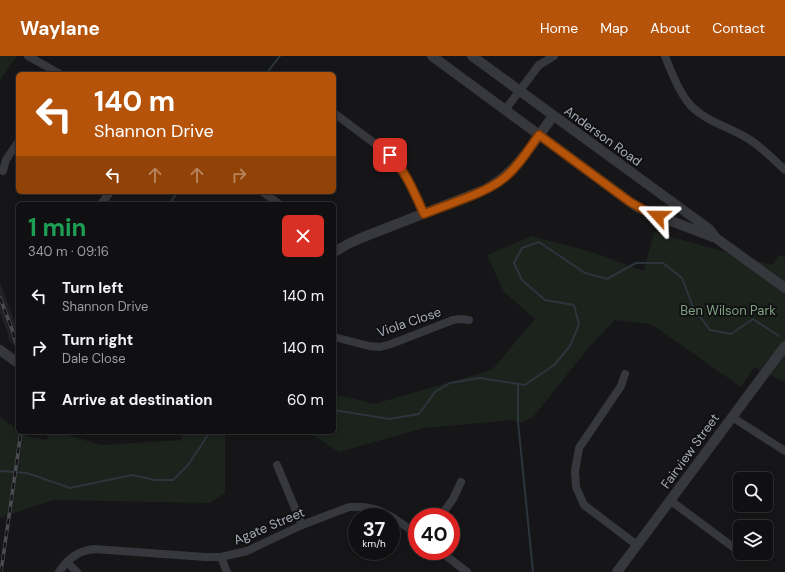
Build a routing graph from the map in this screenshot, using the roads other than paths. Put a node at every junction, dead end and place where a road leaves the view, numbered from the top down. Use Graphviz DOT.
graph roads {
  1 [pos="28,56"];
  2 [pos="432,56"];
  3 [pos="472,56"];
  4 [pos="554,56"];
  5 [pos="665,56"];
  6 [pos="56,72"];
  7 [pos="520,91"];
  8 [pos="505,110"];
  9 [pos="336,114"];
  10 [pos="553,116"];
  11 [pos="539,135"];
  12 [pos="16,145"];
  13 [pos="622,166"];
  14 [pos="785,170"];
  15 [pos="3,171"];
  16 [pos="266,194"];
  17 [pos="276,202"];
  18 [pos="424,214"];
  19 [pos="658,216"];
  20 [pos="716,238"];
  21 [pos="336,251"];
  22 [pos="785,288"];
  23 [pos="469,320"];
  24 [pos="336,337"];
  25 [pos="785,346"];
  26 [pos="0,350"];
  27 [pos="16,362"];
  28 [pos="625,374"];
  29 [pos="732,417"];
  30 [pos="785,451"];
  31 [pos="277,465"];
  32 [pos="461,482"];
  33 [pos="671,501"];
  34 [pos="446,508"];
  35 [pos="302,525"];
  36 [pos="408,528"];
  37 [pos="637,545"];
  38 [pos="733,547"];
  39 [pos="221,557"];
  40 [pos="452,560"];
  41 [pos="67,562"];
  42 [pos="59,572"];
  43 [pos="77,572"];
  44 [pos="227,572"];
  45 [pos="467,572"];
  46 [pos="617,572"];
  1 -- 6 [label="street"];
  2 -- 8 [label="street, Anderson Road"];
  3 -- 7 [label="street, Anderson Road"];
  4 -- 7 [label="street"];
  5 -- 14 [label="street"];
  7 -- 8 [label="street"];
  7 -- 10 [label="street, Anderson Road"];
  8 -- 11 [label="street, Anderson Road"];
  9 -- 18 [label="street"];
  10 -- 11 [label="street"];
  10 -- 13 [label="street, Anderson Road"];
  11 -- 18 [label="street"];
  11 -- 19 [label="street, Anderson Road"];
  12 -- 15 [label="street"];
  13 -- 19 [label="street"];
  13 -- 20 [label="street, Anderson Road"];
  16 -- 17 [label="street"];
  18 -- 21 [label="street"];
  19 -- 20 [label="street, Anderson Road"];
  20 -- 22 [label="street, Anderson Road"];
  23 -- 24 [label="street, Viola Close"];
  25 -- 29 [label="street, Fairview Street"];
  26 -- 27 [label="street"];
  28 -- 37 [label="street"];
  29 -- 30 [label="street"];
  29 -- 33 [label="street, Fairview Street"];
  31 -- 35 [label="street"];
  32 -- 34 [label="street"];
  33 -- 37 [label="street, Fairview Street"];
  33 -- 38 [label="street"];
  35 -- 36 [label="street, Agate Street"];
  35 -- 39 [label="street, Agate Street"];
  37 -- 46 [label="street, Fairview Street"];
  39 -- 41 [label="street, Agate Street"];
  39 -- 44 [label="street"];
  40 -- 45 [label="street"];
  41 -- 42 [label="street, Agate Street"];
  41 -- 43 [label="street"];
}
